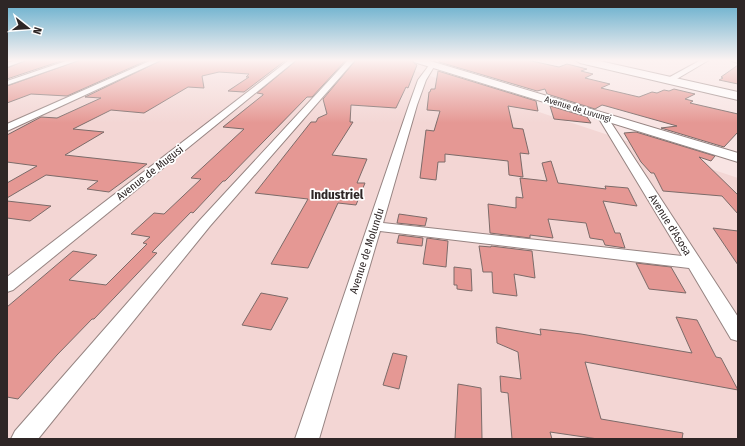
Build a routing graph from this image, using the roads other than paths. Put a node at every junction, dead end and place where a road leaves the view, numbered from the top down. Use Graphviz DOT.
graph roads {
  1 [pos="112,81"];
  2 [pos="267,81"];
  3 [pos="333,81"];
  4 [pos="422,81"];
  5 [pos="484,81"];
  6 [pos="671,81"];
  7 [pos="684,81"];
  8 [pos="738,93"];
  9 [pos="738,96"];
  10 [pos="603,117"];
  11 [pos="7,128"];
  12 [pos="738,158"];
  13 [pos="375,226"];
  14 [pos="694,263"];
  15 [pos="7,286"];
  16 [pos="738,333"];
  17 [pos="23,439"];
  18 [pos="306,439"];
  1 -- 11 [label="street"];
  2 -- 15 [label="street, Avenue de Mugusi"];
  3 -- 17 [label="street"];
  4 -- 13 [label="street, Avenue de Molundu"];
  5 -- 10 [label="street, Avenue de Luvungi"];
  6 -- 9 [label="highway"];
  7 -- 8 [label="highway"];
  10 -- 12 [label="street, Avenue de Luvungi"];
  10 -- 14 [label="street, Avenue d'Asosa"];
  13 -- 14 [label="street"];
  13 -- 18 [label="street, Avenue de Molundu"];
  14 -- 16 [label="street, Avenue d'Asosa"];
}
